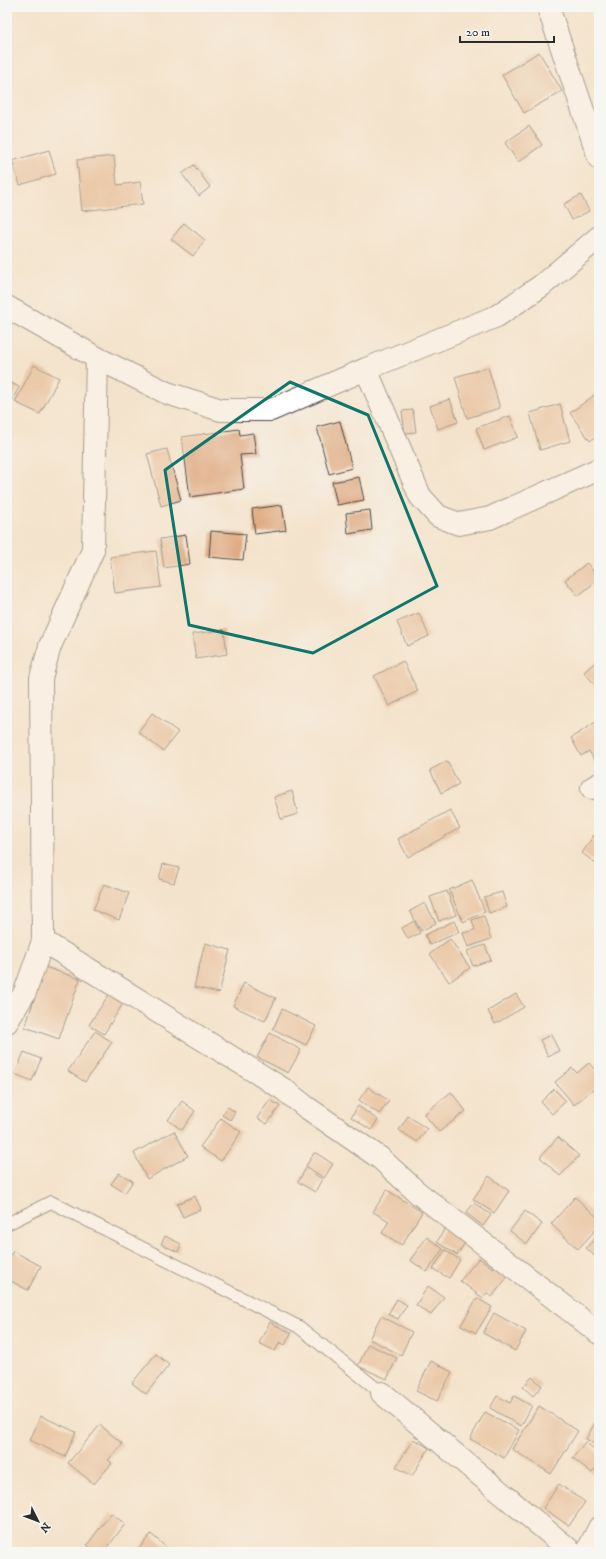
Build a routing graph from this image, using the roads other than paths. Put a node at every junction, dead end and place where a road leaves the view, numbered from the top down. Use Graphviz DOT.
graph roads {
  1 [pos="548,7"];
  2 [pos="599,158"];
  3 [pos="599,237"];
  4 [pos="7,307"];
  5 [pos="97,358"];
  6 [pos="366,369"];
  7 [pos="599,469"];
  8 [pos="43,941"];
  9 [pos="7,1022"];
  10 [pos="7,1224"];
  11 [pos="599,1333"];
  12 [pos="382,1393"];
  13 [pos="599,1528"];
  14 [pos="572,1552"];
  15 [pos="587,1552"];
  1 -- 2 [label="street"];
  3 -- 6 [label="street"];
  4 -- 5 [label="street"];
  5 -- 6 [label="street"];
  5 -- 8 [label="street"];
  6 -- 7 [label="street"];
  8 -- 9 [label="street"];
  8 -- 11 [label="street"];
  10 -- 12 [label="lane"];
  12 -- 14 [label="street"];
  13 -- 15 [label="street"];
}
